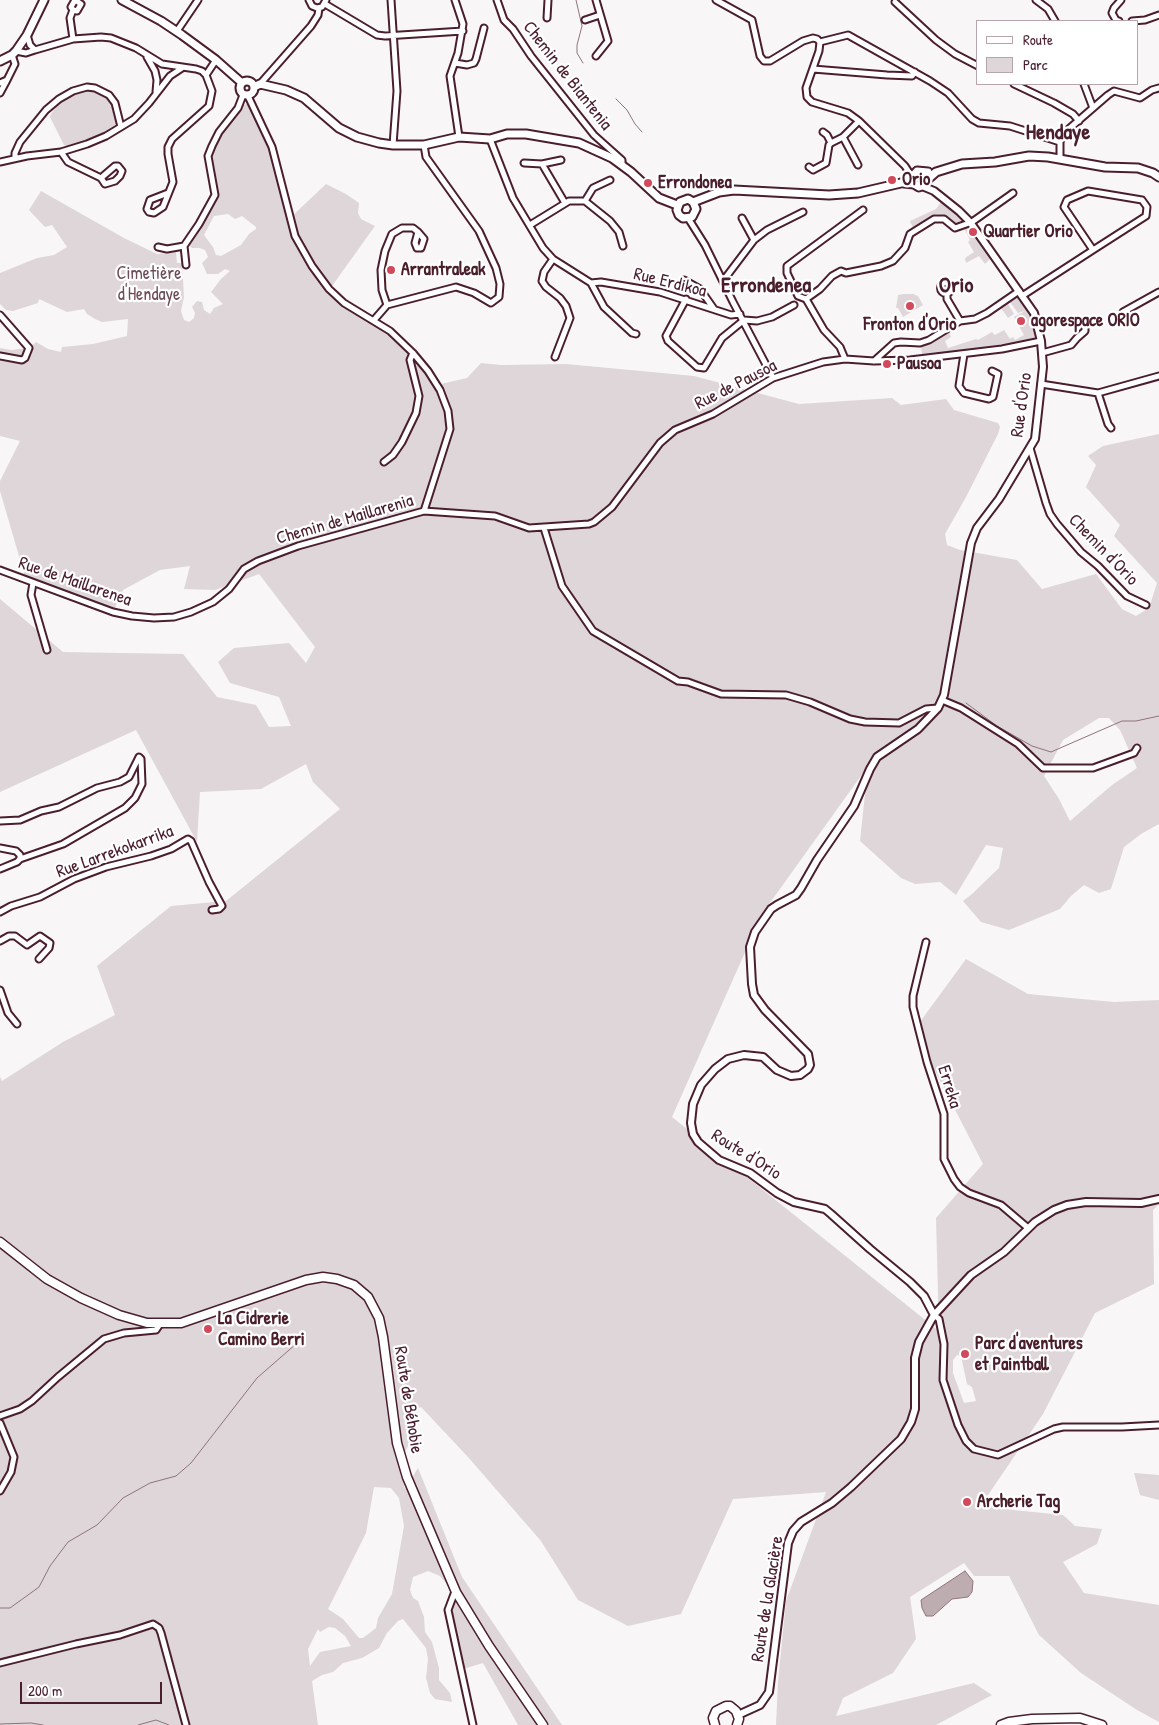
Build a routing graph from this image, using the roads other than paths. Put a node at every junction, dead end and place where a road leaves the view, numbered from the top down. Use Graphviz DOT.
graph roads {
  1 [pos="44,0"];
  2 [pos="122,0"];
  3 [pos="198,0"];
  4 [pos="309,0"];
  5 [pos="390,0"];
  6 [pos="455,0"];
  7 [pos="497,0"];
  8 [pos="548,0"];
  9 [pos="596,0"];
  10 [pos="716,0"];
  11 [pos="1036,0"];
  12 [pos="1120,0"];
  13 [pos="326,2"];
  14 [pos="895,2"];
  15 [pos="319,8"];
  16 [pos="74,10"];
  17 [pos="600,15"];
  18 [pos="1159,15"];
  19 [pos="547,18"];
  20 [pos="585,20"];
  21 [pos="1054,20"];
  22 [pos="1116,20"];
  23 [pos="1139,20"];
  24 [pos="484,28"];
  25 [pos="177,31"];
  26 [pos="463,31"];
  27 [pos="27,35"];
  28 [pos="393,35"];
  29 [pos="73,39"];
  30 [pos="820,42"];
  31 [pos="35,50"];
  32 [pos="15,54"];
  33 [pos="145,55"];
  34 [pos="596,56"];
  35 [pos="216,60"];
  36 [pos="0,61"];
  37 [pos="455,63"];
  38 [pos="976,65"];
  39 [pos="182,68"];
  40 [pos="813,69"];
  41 [pos="915,72"];
  42 [pos="206,75"];
  43 [pos="7,80"];
  44 [pos="0,83"];
  45 [pos="242,83"];
  46 [pos="257,85"];
  47 [pos="1016,85"];
  48 [pos="1084,85"];
  49 [pos="1159,88"];
  50 [pos="156,92"];
  51 [pos="0,93"];
  52 [pos="246,95"];
  53 [pos="1093,108"];
  54 [pos="859,120"];
  55 [pos="1078,121"];
  56 [pos="121,127"];
  57 [pos="823,132"];
  58 [pos="459,137"];
  59 [pos="843,137"];
  60 [pos="490,139"];
  61 [pos="1060,142"];
  62 [pos="831,143"];
  63 [pos="393,145"];
  64 [pos="424,145"];
  65 [pos="60,152"];
  66 [pos="15,158"];
  67 [pos="1060,158"];
  68 [pos="561,160"];
  69 [pos="0,162"];
  70 [pos="524,163"];
  71 [pos="542,164"];
  72 [pos="622,164"];
  73 [pos="858,165"];
  74 [pos="810,167"];
  75 [pos="1159,177"];
  76 [pos="101,178"];
  77 [pos="920,179"];
  78 [pos="610,180"];
  79 [pos="168,193"];
  80 [pos="1013,193"];
  81 [pos="585,202"];
  82 [pos="692,202"];
  83 [pos="565,203"];
  84 [pos="677,205"];
  85 [pos="862,210"];
  86 [pos="803,212"];
  87 [pos="688,218"];
  88 [pos="742,218"];
  89 [pos="970,222"];
  90 [pos="530,225"];
  91 [pos="418,232"];
  92 [pos="754,240"];
  93 [pos="184,246"];
  94 [pos="623,246"];
  95 [pos="158,247"];
  96 [pos="1093,250"];
  97 [pos="553,259"];
  98 [pos="186,265"];
  99 [pos="684,280"];
  100 [pos="723,281"];
  101 [pos="591,283"];
  102 [pos="1159,292"];
  103 [pos="1020,293"];
  104 [pos="947,294"];
  105 [pos="686,299"];
  106 [pos="806,299"];
  107 [pos="387,305"];
  108 [pos="794,305"];
  109 [pos="714,309"];
  110 [pos="1123,312"];
  111 [pos="740,314"];
  112 [pos="0,315"];
  113 [pos="374,320"];
  114 [pos="744,320"];
  115 [pos="960,321"];
  116 [pos="1085,326"];
  117 [pos="636,334"];
  118 [pos="1041,341"];
  119 [pos="413,353"];
  120 [pos="1042,353"];
  121 [pos="964,354"];
  122 [pos="0,356"];
  123 [pos="555,356"];
  124 [pos="845,359"];
  125 [pos="874,361"];
  126 [pos="992,371"];
  127 [pos="1159,376"];
  128 [pos="773,378"];
  129 [pos="1041,384"];
  130 [pos="1098,393"];
  131 [pos="1112,428"];
  132 [pos="1030,448"];
  133 [pos="384,462"];
  134 [pos="424,511"];
  135 [pos="544,528"];
  136 [pos="244,569"];
  137 [pos="0,570"];
  138 [pos="33,583"];
  139 [pos="1146,605"];
  140 [pos="47,650"];
  141 [pos="942,700"];
  142 [pos="938,708"];
  143 [pos="1137,748"];
  144 [pos="0,821"];
  145 [pos="0,848"];
  146 [pos="20,859"];
  147 [pos="0,869"];
  148 [pos="212,910"];
  149 [pos="0,912"];
  150 [pos="0,941"];
  151 [pos="926,942"];
  152 [pos="39,959"];
  153 [pos="0,990"];
  154 [pos="18,1024"];
  155 [pos="1159,1199"];
  156 [pos="1028,1228"];
  157 [pos="0,1242"];
  158 [pos="934,1315"];
  159 [pos="160,1324"];
  160 [pos="0,1416"];
  161 [pos="0,1423"];
  162 [pos="1159,1425"];
  163 [pos="0,1491"];
  164 [pos="456,1592"];
  165 [pos="0,1663"];
  166 [pos="738,1715"];
  167 [pos="712,1724"];
  168 [pos="186,1725"];
  169 [pos="473,1725"];
  170 [pos="543,1725"];
  171 [pos="737,1725"];
  172 [pos="1000,1725"];
  173 [pos="1102,1725"];
  1 -- 27 [label="main road"];
  2 -- 25 [label="main road"];
  3 -- 25 [label="street"];
  4 -- 15 [label="street"];
  5 -- 28 [label="street"];
  6 -- 26 [label="street"];
  7 -- 72 [label="street, Chemin de Biantenia"];
  8 -- 19 [label="street"];
  9 -- 17 [label="street"];
  10 -- 30 [label="street"];
  11 -- 21 [label="street"];
  12 -- 22 [label="street"];
  13 -- 15 [label="street"];
  13 -- 28 [label="street"];
  14 -- 38 [label="street"];
  15 -- 46 [label="street"];
  16 -- 29 [label="street"];
  17 -- 20 [label="street"];
  17 -- 34 [label="street"];
  18 -- 23 [label="street"];
  24 -- 37 [label="street"];
  25 -- 35 [label="main road"];
  26 -- 28 [label="street"];
  26 -- 37 [label="street"];
  27 -- 31 [label="street"];
  27 -- 32 [label="main road"];
  28 -- 63 [label="street"];
  29 -- 31 [label="street"];
  29 -- 33 [label="street"];
  30 -- 40 [label="street"];
  30 -- 41 [label="street"];
  31 -- 32 [label="street"];
  32 -- 36 [label="main road"];
  32 -- 43 [label="street"];
  33 -- 39 [label="street"];
  33 -- 50 [label="street"];
  35 -- 42 [label="street"];
  35 -- 45 [label="main road"];
  37 -- 58 [label="street"];
  39 -- 42 [label="street"];
  39 -- 50 [label="street"];
  40 -- 41 [label="street"];
  40 -- 54 [label="street"];
  41 -- 61 [label="street"];
  42 -- 79 [label="street"];
  43 -- 44 [label="street"];
  43 -- 51 [label="street"];
  45 -- 46 [label="main road"];
  45 -- 52 [label="main road"];
  46 -- 52 [label="main road"];
  46 -- 63 [label="main road"];
  47 -- 55 [label="street"];
  48 -- 53 [label="street"];
  49 -- 53 [label="street"];
  50 -- 56 [label="street"];
  52 -- 93 [label="street"];
  52 -- 113 [label="street"];
  53 -- 55 [label="street"];
  54 -- 59 [label="street"];
  54 -- 77 [label="street"];
  55 -- 61 [label="street"];
  56 -- 65 [label="street"];
  56 -- 66 [label="street"];
  57 -- 62 [label="street"];
  58 -- 60 [label="main road"];
  58 -- 64 [label="main road"];
  59 -- 62 [label="street"];
  59 -- 73 [label="street"];
  60 -- 72 [label="main road"];
  60 -- 90 [label="street"];
  61 -- 67 [label="street"];
  62 -- 74 [label="street"];
  63 -- 64 [label="main road"];
  64 -- 107 [label="street"];
  65 -- 66 [label="street"];
  65 -- 76 [label="street"];
  66 -- 69 [label="street"];
  67 -- 75 [label="main road"];
  67 -- 77 [label="main road"];
  68 -- 71 [label="street"];
  70 -- 71 [label="street"];
  71 -- 83 [label="street"];
  72 -- 84 [label="main road"];
  77 -- 82 [label="main road"];
  77 -- 89 [label="street, Rue d'Orio"];
  78 -- 81 [label="street"];
  79 -- 79 [label="street"];
  80 -- 89 [label="street"];
  81 -- 83 [label="street"];
  81 -- 94 [label="street"];
  82 -- 84 [label="main road"];
  82 -- 87 [label="main road"];
  83 -- 90 [label="street"];
  84 -- 87 [label="main road"];
  85 -- 106 [label="street"];
  86 -- 92 [label="street"];
  87 -- 100 [label="street"];
  88 -- 92 [label="street"];
  89 -- 103 [label="street, Rue d'Orio"];
  89 -- 106 [label="street"];
  90 -- 97 [label="street"];
  91 -- 107 [label="street"];
  92 -- 100 [label="street"];
  93 -- 95 [label="street"];
  93 -- 98 [label="street"];
  96 -- 96 [label="street"];
  96 -- 103 [label="street"];
  97 -- 101 [label="street"];
  97 -- 123 [label="street"];
  99 -- 109 [label="street"];
  100 -- 111 [label="street"];
  101 -- 105 [label="street, Rue Erdikoa"];
  101 -- 117 [label="street"];
  102 -- 110 [label="street"];
  103 -- 115 [label="street"];
  103 -- 118 [label="street, Rue d'Orio"];
  104 -- 115 [label="street"];
  105 -- 109 [label="street, Rue Erdikoa"];
  105 -- 114 [label="street"];
  106 -- 124 [label="street"];
  107 -- 113 [label="street"];
  108 -- 114 [label="street"];
  109 -- 111 [label="street, Rue Erdikoa"];
  111 -- 114 [label="street"];
  112 -- 122 [label="street"];
  113 -- 119 [label="street"];
  114 -- 128 [label="street"];
  115 -- 125 [label="street"];
  116 -- 120 [label="street"];
  118 -- 120 [label="street, Rue d'Orio"];
  118 -- 121 [label="street, Rue de Pausoa"];
  119 -- 133 [label="street"];
  119 -- 134 [label="street"];
  120 -- 129 [label="street, Rue d'Orio"];
  121 -- 125 [label="street, Rue de Pausoa"];
  121 -- 126 [label="street"];
  124 -- 125 [label="street, Rue de Pausoa"];
  124 -- 128 [label="street, Rue de Pausoa"];
  127 -- 130 [label="street"];
  128 -- 135 [label="street, Rue de Pausoa"];
  129 -- 130 [label="street"];
  129 -- 132 [label="street, Rue d'Orio"];
  130 -- 131 [label="street"];
  132 -- 139 [label="street, Chemin d'Orio"];
  132 -- 141 [label="street, Rue d'Orio"];
  134 -- 135 [label="street, Chemin de Maillarenia"];
  134 -- 136 [label="street, Chemin de Maillarenia"];
  135 -- 142 [label="street"];
  136 -- 138 [label="street, Rue de Maillarenea"];
  137 -- 138 [label="street, Rue de Maillarenea"];
  138 -- 140 [label="street"];
  141 -- 142 [label="street, Route d'Orio"];
  141 -- 143 [label="street"];
  142 -- 158 [label="street, Route d'Orio"];
  144 -- 146 [label="street"];
  145 -- 146 [label="street"];
  146 -- 147 [label="street"];
  148 -- 149 [label="street, Rue Larrekokarrika"];
  150 -- 152 [label="street"];
  151 -- 156 [label="street, Erreka"];
  153 -- 154 [label="street"];
  155 -- 156 [label="street, Route de la Glacière"];
  156 -- 158 [label="street, Route de la Glacière"];
  157 -- 159 [label="main road, Route de Béhobie"];
  158 -- 162 [label="street"];
  158 -- 166 [label="street, Route de la Glacière"];
  159 -- 160 [label="street"];
  159 -- 164 [label="main road, Route de Béhobie"];
  161 -- 163 [label="street"];
  164 -- 169 [label="street"];
  164 -- 170 [label="main road, Route de Béhobie"];
  165 -- 168 [label="street"];
  166 -- 167 [label="main road"];
  166 -- 171 [label="main road"];
  172 -- 173 [label="main road"];
}
